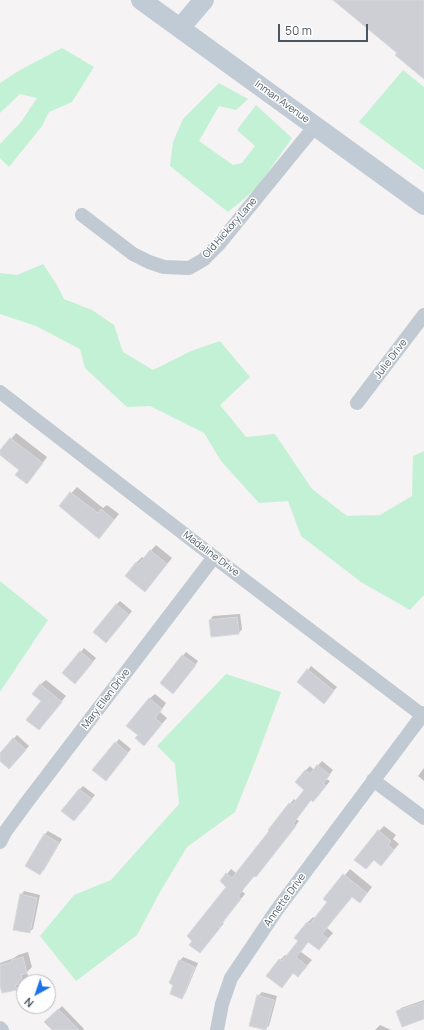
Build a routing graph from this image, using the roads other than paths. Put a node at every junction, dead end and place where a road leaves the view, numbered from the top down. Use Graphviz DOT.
graph roads {
  1 [pos="141,0"];
  2 [pos="204,0"];
  3 [pos="180,28"];
  4 [pos="315,126"];
  5 [pos="424,205"];
  6 [pos="82,215"];
  7 [pos="424,315"];
  8 [pos="0,392"];
  9 [pos="358,403"];
  10 [pos="214,557"];
  11 [pos="423,714"];
  12 [pos="373,780"];
  13 [pos="424,818"];
  14 [pos="0,842"];
  15 [pos="217,1030"];
  1 -- 3 [label="main road, Inman Avenue"];
  2 -- 3 [label="main road"];
  3 -- 4 [label="main road, Inman Avenue"];
  4 -- 5 [label="main road, Inman Avenue"];
  4 -- 6 [label="street, Old Hickory Lane"];
  7 -- 9 [label="street, Julie Drive"];
  8 -- 10 [label="street, Madaline Drive"];
  10 -- 11 [label="street, Madaline Drive"];
  10 -- 14 [label="street, Mary Ellen Drive"];
  11 -- 12 [label="street, Annette Drive"];
  12 -- 13 [label="street"];
  12 -- 15 [label="street, Annette Drive"];
}
